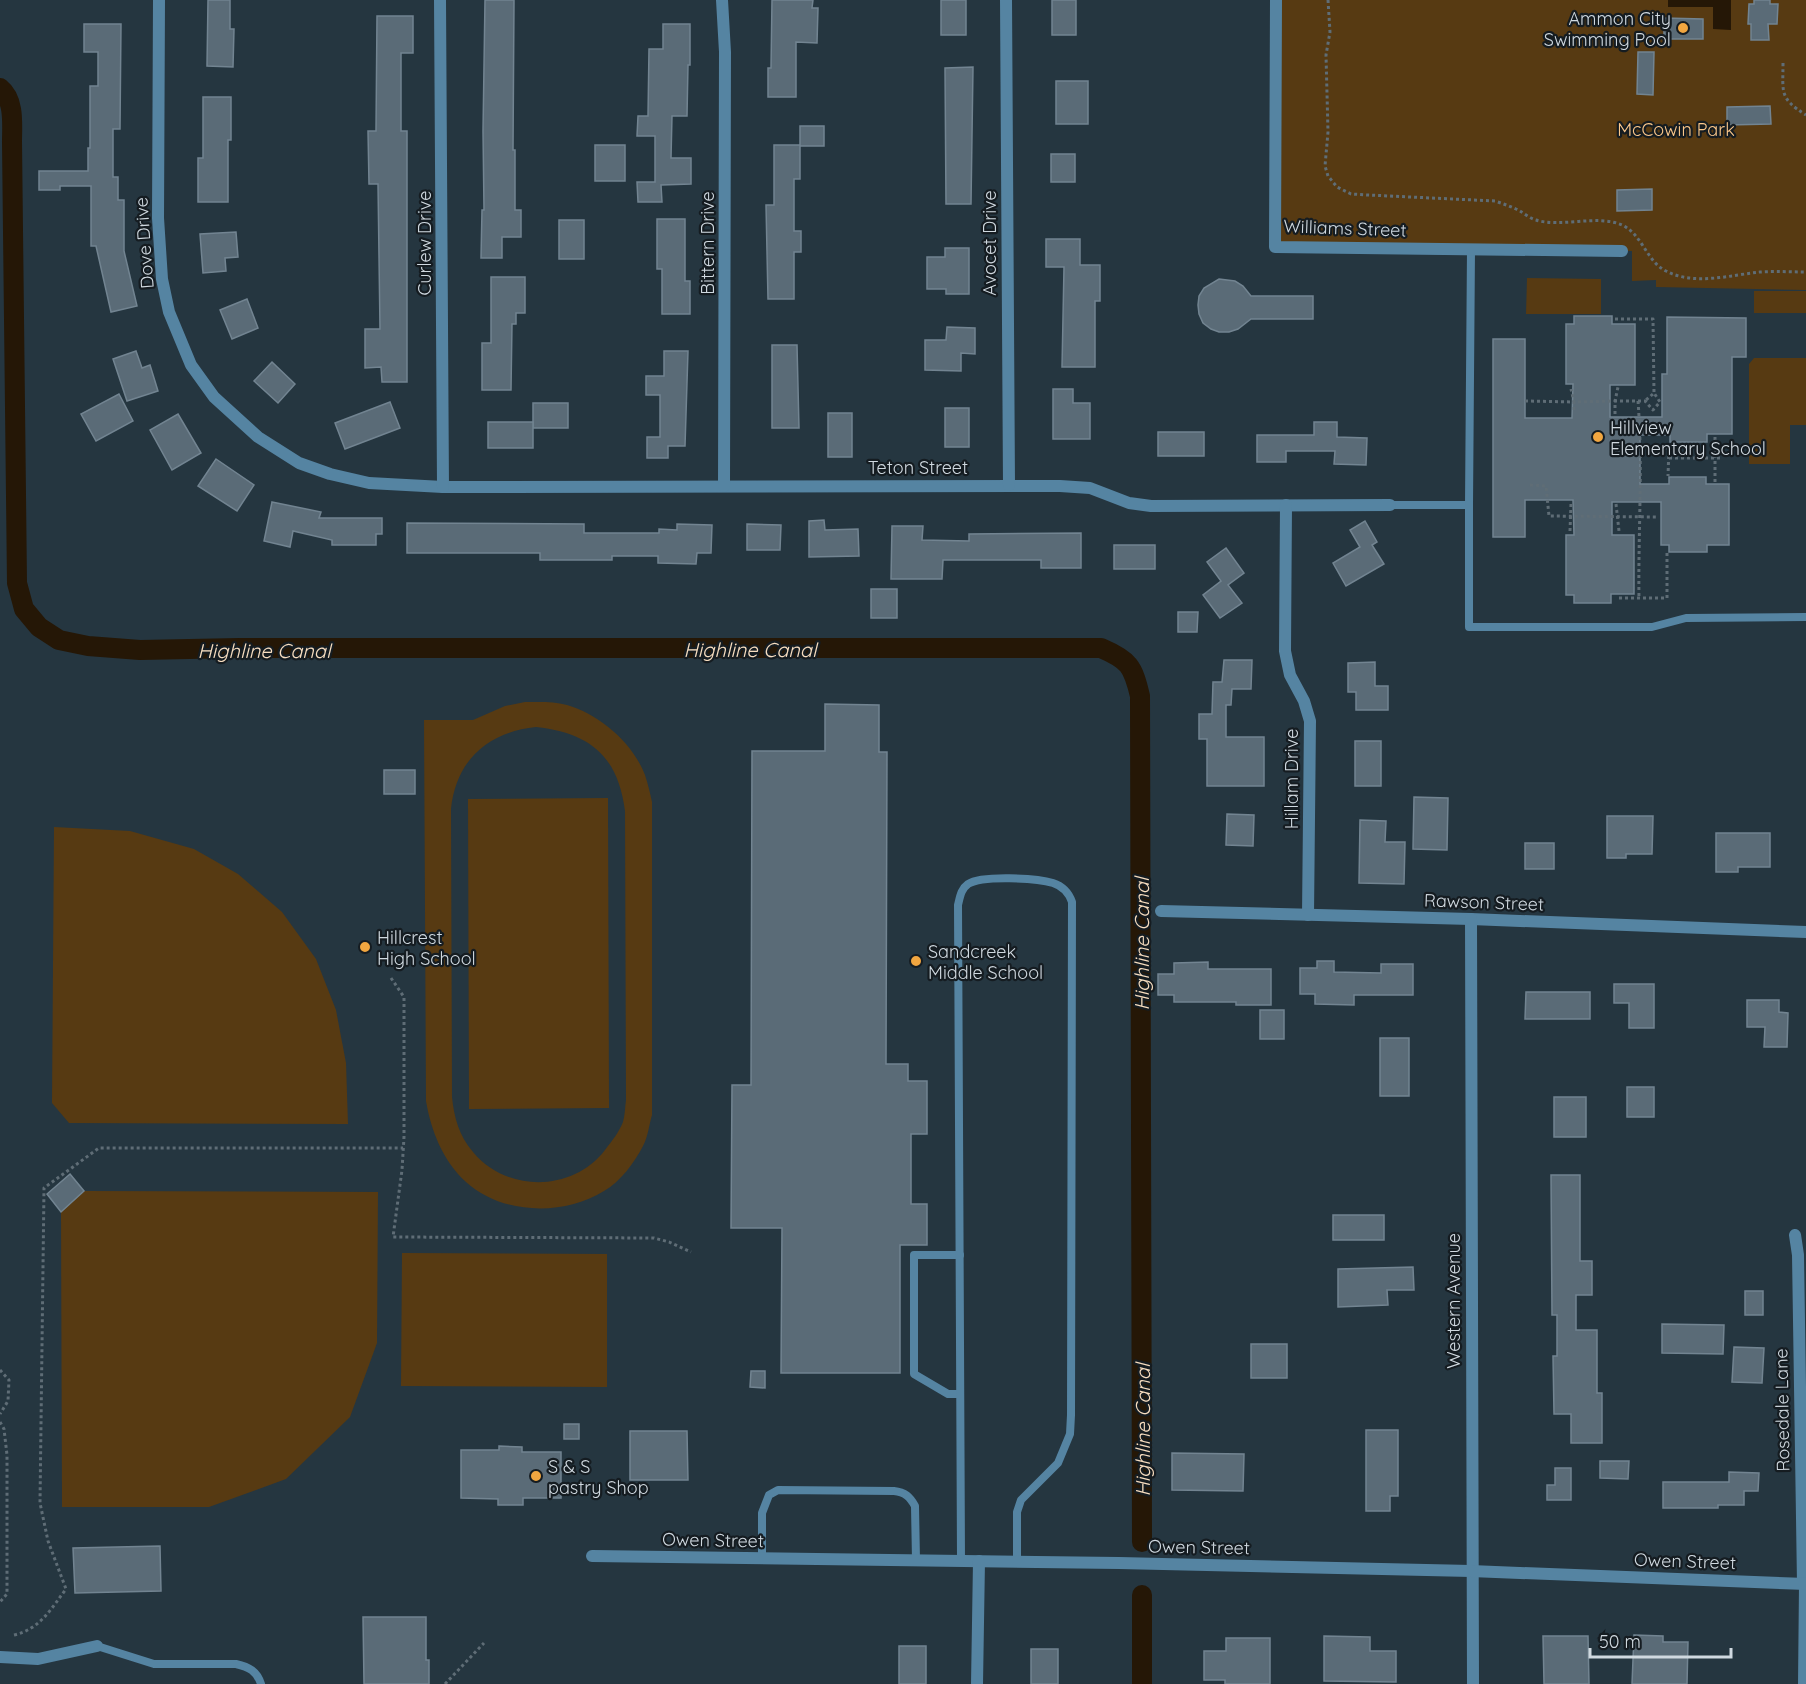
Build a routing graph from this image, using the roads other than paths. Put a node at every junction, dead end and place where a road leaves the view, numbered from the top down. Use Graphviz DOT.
graph roads {
  1 [pos="159,0"];
  2 [pos="440,0"];
  3 [pos="722,0"];
  4 [pos="1006,0"];
  5 [pos="1276,0"];
  6 [pos="1471,249"];
  7 [pos="1622,251"];
  8 [pos="1009,485"];
  9 [pos="443,486"];
  10 [pos="724,486"];
  11 [pos="1286,505"];
  12 [pos="1390,505"];
  13 [pos="1469,505"];
  14 [pos="1806,617"];
  15 [pos="1161,911"];
  16 [pos="1308,915"];
  17 [pos="1471,919"];
  18 [pos="1806,932"];
  19 [pos="1795,1235"];
  20 [pos="960,1255"];
  21 [pos="960,1394"];
  22 [pos="592,1556"];
  23 [pos="762,1558"];
  24 [pos="916,1560"];
  25 [pos="962,1561"];
  26 [pos="979,1561"];
  27 [pos="1017,1562"];
  28 [pos="1471,1571"];
  29 [pos="1804,1584"];
  30 [pos="97,1646"];
  31 [pos="0,1657"];
  32 [pos="261,1684"];
  33 [pos="977,1684"];
  34 [pos="1473,1684"];
  35 [pos="1802,1684"];
  1 -- 9 [label="street, Dove Drive"];
  2 -- 9 [label="street, Curlew Drive"];
  3 -- 10 [label="street, Bittern Drive"];
  4 -- 8 [label="street, Avocet Drive"];
  5 -- 6 [label="street, Williams Street"];
  6 -- 7 [label="street, Williams Street"];
  6 -- 13 [label="lane"];
  8 -- 10 [label="street, Teton Street"];
  8 -- 11 [label="street, Teton Street"];
  9 -- 10 [label="street, Teton Street"];
  11 -- 12 [label="street, Teton Street"];
  11 -- 16 [label="street, Hillam Drive"];
  12 -- 13 [label="lane"];
  13 -- 14 [label="lane"];
  15 -- 16 [label="street, Rawson Street"];
  16 -- 17 [label="street, Rawson Street"];
  17 -- 18 [label="street, Rawson Street"];
  17 -- 28 [label="street, Western Avenue"];
  19 -- 29 [label="street, Rosedale Lane"];
  20 -- 21 [label="lane"];
  20 -- 21 [label="lane"];
  20 -- 27 [label="lane"];
  21 -- 25 [label="lane"];
  22 -- 23 [label="street, Owen Street"];
  23 -- 24 [label="street, Owen Street"];
  23 -- 24 [label="lane"];
  24 -- 25 [label="street, Owen Street"];
  25 -- 26 [label="street, Owen Street"];
  26 -- 27 [label="street, Owen Street"];
  26 -- 33 [label="street"];
  27 -- 28 [label="street, Owen Street"];
  28 -- 29 [label="street, Owen Street"];
  28 -- 34 [label="street, Western Avenue"];
  29 -- 35 [label="lane"];
  30 -- 31 [label="street"];
  30 -- 32 [label="lane"];
}
